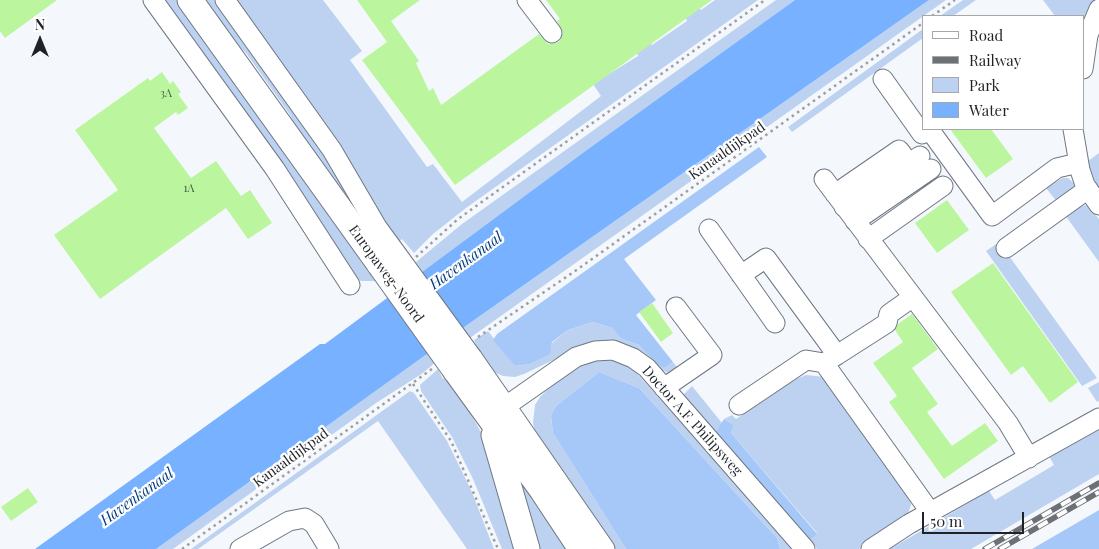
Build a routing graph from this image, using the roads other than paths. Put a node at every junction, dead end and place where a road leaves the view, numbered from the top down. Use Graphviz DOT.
graph roads {
  1 [pos="153,0"];
  2 [pos="190,0"];
  3 [pos="225,0"];
  4 [pos="527,0"];
  5 [pos="1099,10"];
  6 [pos="552,33"];
  7 [pos="1084,62"];
  8 [pos="883,79"];
  9 [pos="928,130"];
  10 [pos="930,130"];
  11 [pos="1073,130"];
  12 [pos="1078,163"];
  13 [pos="943,186"];
  14 [pos="1088,189"];
  15 [pos="839,200"];
  16 [pos="1099,204"];
  17 [pos="709,229"];
  18 [pos="868,239"];
  19 [pos="1006,248"];
  20 [pos="388,259"];
  21 [pos="741,275"];
  22 [pos="350,285"];
  23 [pos="913,297"];
  24 [pos="676,308"];
  25 [pos="775,323"];
  26 [pos="830,359"];
  27 [pos="664,388"];
  28 [pos="739,405"];
  29 [pos="498,412"];
  30 [pos="1099,418"];
  31 [pos="1029,458"];
  32 [pos="931,513"];
  33 [pos="240,549"];
  34 [pos="329,549"];
  35 [pos="527,549"];
  36 [pos="581,549"];
  37 [pos="605,549"];
  38 [pos="805,549"];
  39 [pos="871,549"];
  1 -- 22 [label="street"];
  2 -- 20 [label="main road, Europaweg-Noord"];
  3 -- 20 [label="street, Europaweg-Noord"];
  4 -- 6 [label="street"];
  5 -- 7 [label="street"];
  8 -- 9 [label="street"];
  10 -- 12 [label="street"];
  11 -- 12 [label="street"];
  12 -- 14 [label="street"];
  13 -- 18 [label="street"];
  14 -- 16 [label="street"];
  14 -- 19 [label="street"];
  15 -- 15 [label="street"];
  15 -- 18 [label="street"];
  17 -- 21 [label="street"];
  18 -- 23 [label="street"];
  20 -- 29 [label="main road, Europaweg-Noord, bridge"];
  21 -- 25 [label="street"];
  21 -- 26 [label="street"];
  23 -- 26 [label="street"];
  23 -- 31 [label="street"];
  24 -- 27 [label="street"];
  26 -- 28 [label="street"];
  26 -- 32 [label="street"];
  27 -- 29 [label="street, Doctor A.F. Philipsweg"];
  27 -- 38 [label="street, Doctor A.F. Philipsweg"];
  29 -- 35 [label="main road"];
  29 -- 36 [label="main road, Europaweg-Noord"];
  29 -- 37 [label="street, Europaweg-Noord"];
  30 -- 31 [label="street"];
  31 -- 32 [label="street"];
  32 -- 39 [label="street"];
  33 -- 34 [label="street"];
}
